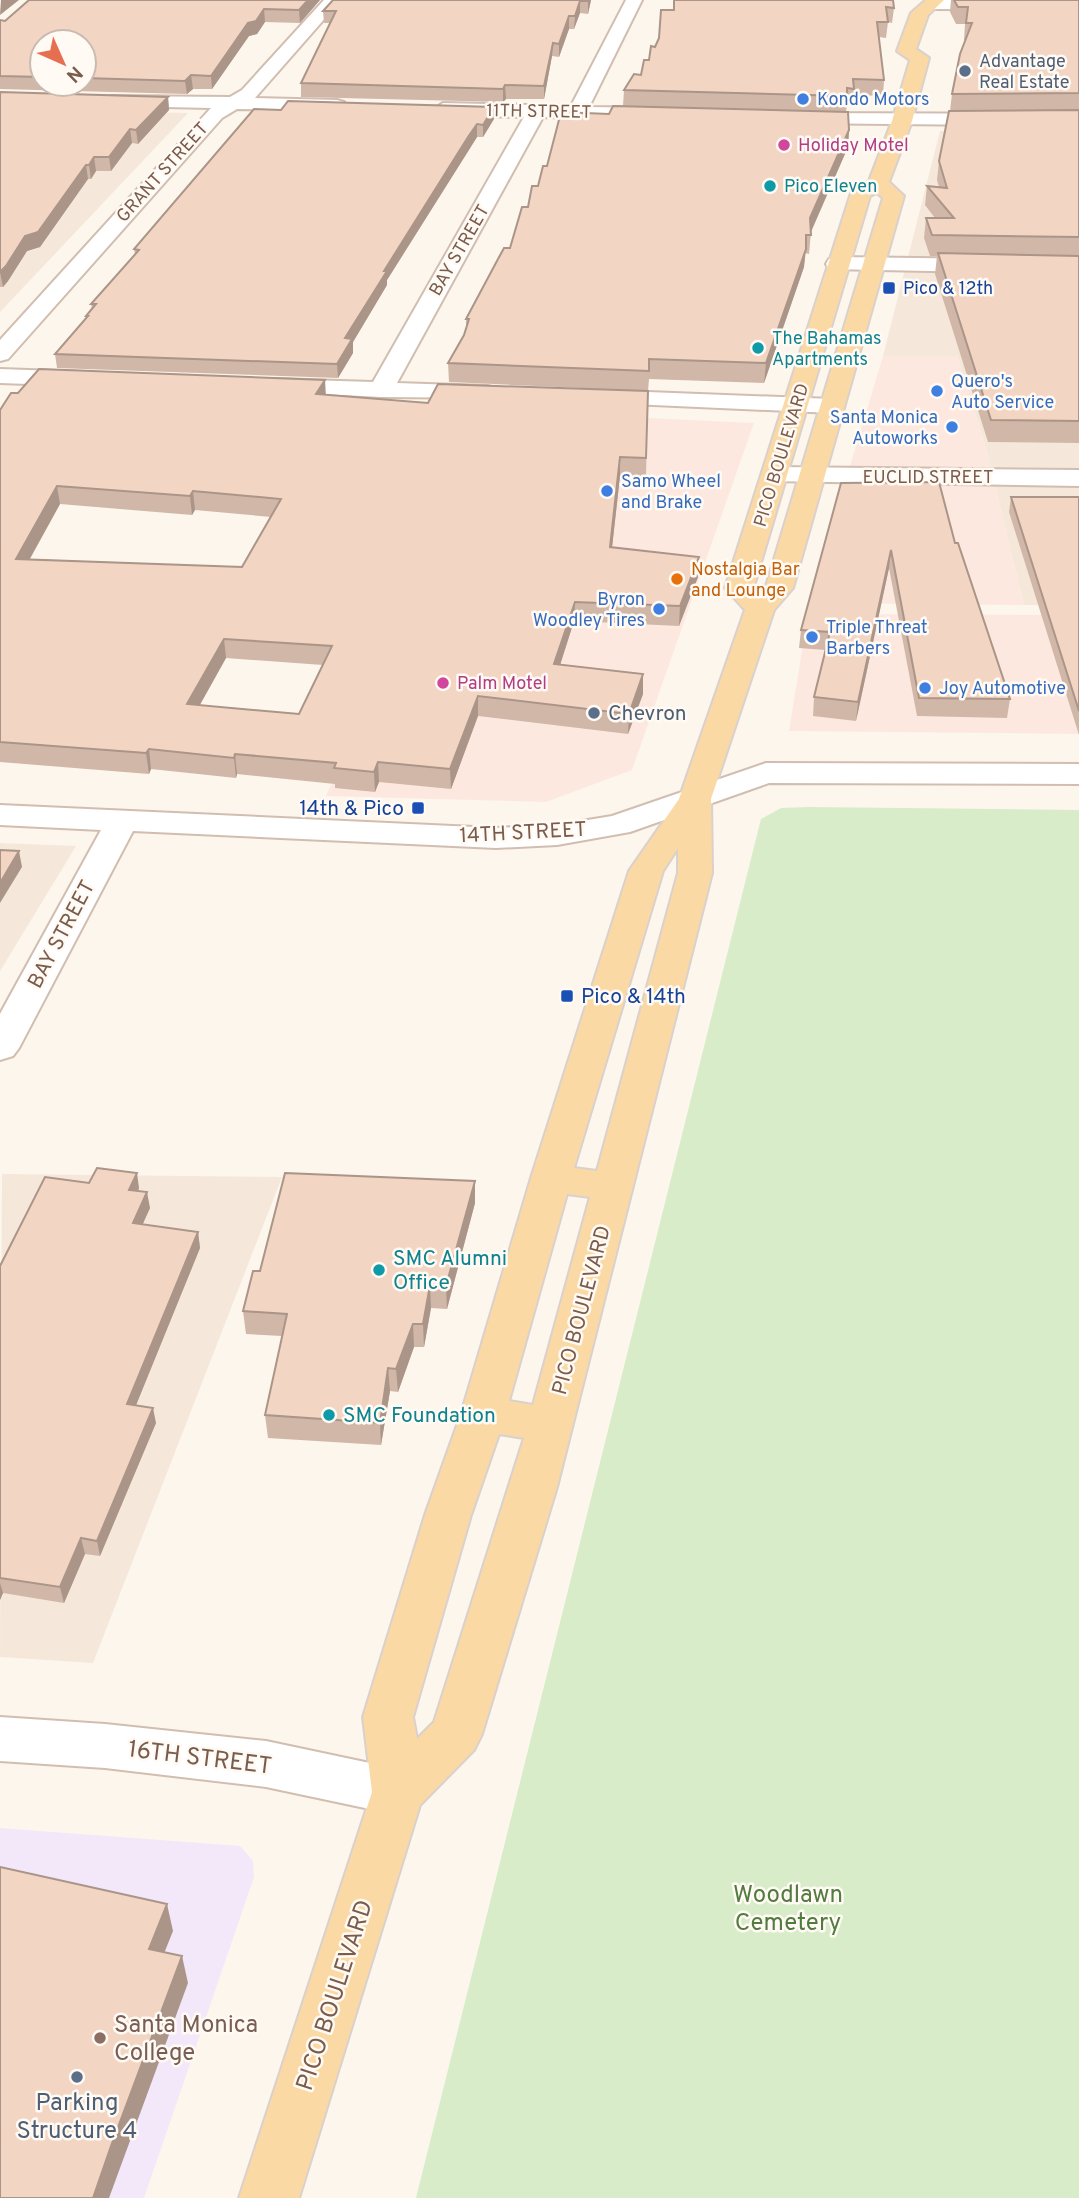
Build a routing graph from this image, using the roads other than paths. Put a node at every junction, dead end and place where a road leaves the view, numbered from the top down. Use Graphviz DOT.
graph roads {
  1 [pos="333,0"];
  2 [pos="634,0"];
  3 [pos="936,2"];
  4 [pos="1079,5"];
  5 [pos="941,27"];
  6 [pos="102,100"];
  7 [pos="233,104"];
  8 [pos="358,107"];
  9 [pos="424,109"];
  10 [pos="537,111"];
  11 [pos="577,112"];
  12 [pos="687,115"];
  13 [pos="782,118"];
  14 [pos="1079,120"];
  15 [pos="902,121"];
  16 [pos="878,184"];
  17 [pos="837,264"];
  18 [pos="873,266"];
  19 [pos="1079,267"];
  20 [pos="0,354"];
  21 [pos="0,376"];
  22 [pos="104,380"];
  23 [pos="248,385"];
  24 [pos="381,390"];
  25 [pos="514,394"];
  26 [pos="567,396"];
  27 [pos="796,404"];
  28 [pos="832,406"];
  29 [pos="776,475"];
  30 [pos="811,476"];
  31 [pos="1079,478"];
  32 [pos="760,608"];
  33 [pos="1079,774"];
  34 [pos="695,799"];
  35 [pos="0,815"];
  36 [pos="122,821"];
  37 [pos="0,1048"];
  38 [pos="551,1178"];
  39 [pos="614,1187"];
  40 [pos="483,1415"];
  41 [pos="550,1425"];
  42 [pos="0,1739"];
  43 [pos="398,1792"];
  44 [pos="270,2198"];
  1 -- 7 [label="street, GRANT STREET"];
  2 -- 11 [label="street"];
  3 -- 4 [label="street"];
  3 -- 5 [label="main road"];
  3 -- 15 [label="main road, PICO BOULEVARD"];
  6 -- 7 [label="street"];
  7 -- 8 [label="street"];
  7 -- 20 [label="street, GRANT STREET"];
  9 -- 10 [label="street, 11TH STREET"];
  10 -- 11 [label="street, 11TH STREET"];
  10 -- 24 [label="street, BAY STREET"];
  11 -- 12 [label="street, 11TH STREET"];
  13 -- 15 [label="street"];
  14 -- 15 [label="street"];
  15 -- 16 [label="main road, PICO BOULEVARD"];
  16 -- 17 [label="main road, PICO BOULEVARD"];
  16 -- 18 [label="main road, PICO BOULEVARD"];
  17 -- 18 [label="street"];
  17 -- 27 [label="main road, PICO BOULEVARD"];
  18 -- 19 [label="street"];
  18 -- 28 [label="main road, PICO BOULEVARD"];
  21 -- 22 [label="street"];
  23 -- 24 [label="street"];
  24 -- 25 [label="street"];
  26 -- 27 [label="street"];
  27 -- 28 [label="street"];
  27 -- 29 [label="main road, PICO BOULEVARD"];
  28 -- 30 [label="main road, PICO BOULEVARD"];
  29 -- 30 [label="street, EUCLID STREET"];
  29 -- 32 [label="main road, PICO BOULEVARD"];
  30 -- 31 [label="street, EUCLID STREET"];
  30 -- 32 [label="main road, PICO BOULEVARD"];
  32 -- 34 [label="main road, PICO BOULEVARD"];
  33 -- 34 [label="street, 14TH STREET"];
  34 -- 36 [label="street, 14TH STREET"];
  34 -- 38 [label="main road, PICO BOULEVARD"];
  34 -- 39 [label="main road, PICO BOULEVARD"];
  35 -- 36 [label="street, 14TH STREET"];
  36 -- 37 [label="street, BAY STREET"];
  38 -- 39 [label="main road"];
  38 -- 40 [label="main road, PICO BOULEVARD"];
  39 -- 41 [label="main road, PICO BOULEVARD"];
  40 -- 41 [label="main road"];
  40 -- 43 [label="main road, PICO BOULEVARD"];
  41 -- 43 [label="main road, PICO BOULEVARD"];
  42 -- 43 [label="street, 16TH STREET"];
  43 -- 44 [label="main road, PICO BOULEVARD"];
}
